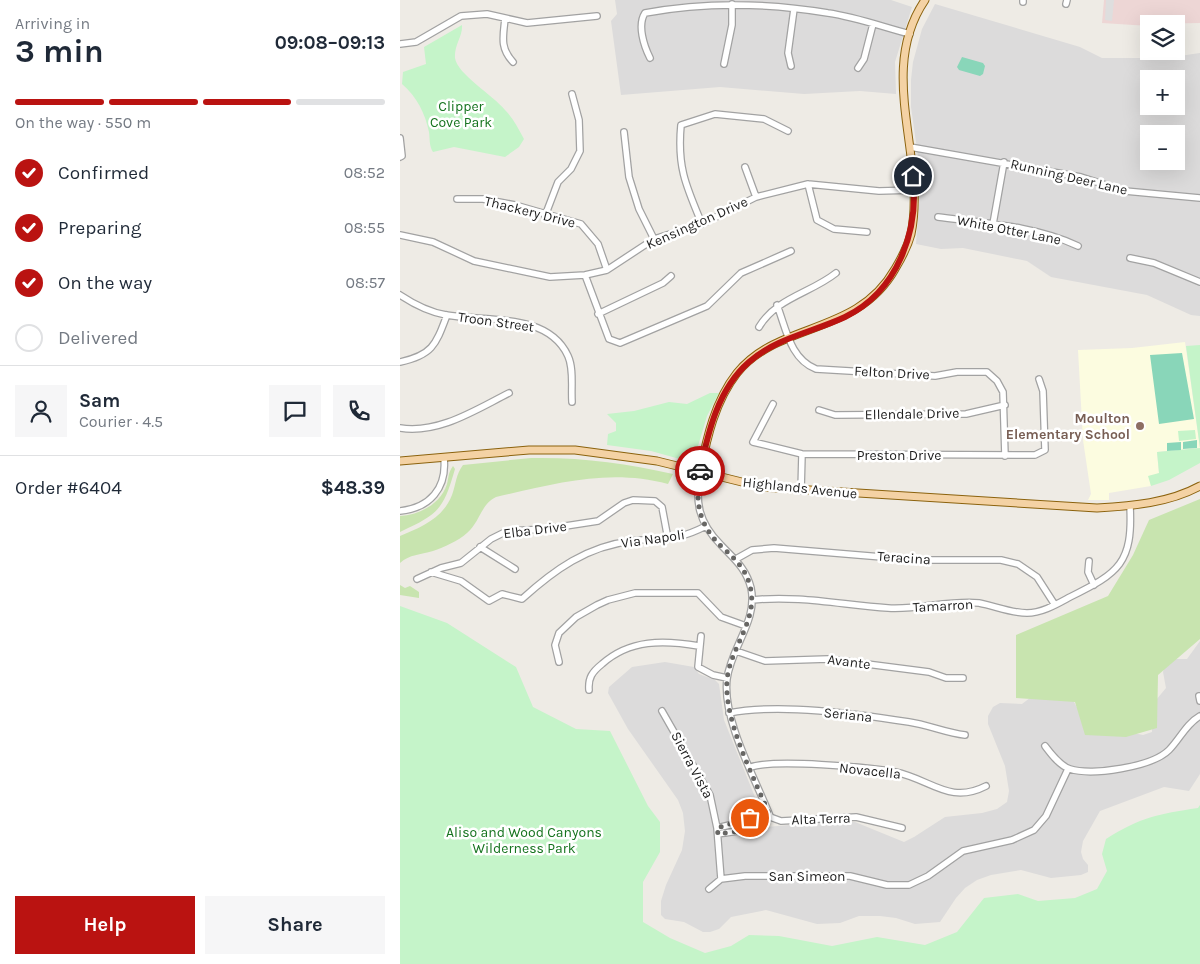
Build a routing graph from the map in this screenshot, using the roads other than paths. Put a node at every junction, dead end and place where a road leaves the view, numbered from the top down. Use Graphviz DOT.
graph roads {
  1 [pos="925,0"];
  2 [pos="732,4"];
  3 [pos="794,8"];
  4 [pos="598,16"];
  5 [pos="506,19"];
  6 [pos="873,24"];
  7 [pos="910,34"];
  8 [pos="400,44"];
  9 [pos="650,58"];
  10 [pos="513,62"];
  11 [pos="724,64"];
  12 [pos="791,66"];
  13 [pos="858,68"];
  14 [pos="572,94"];
  15 [pos="788,131"];
  16 [pos="624,132"];
  17 [pos="400,138"];
  18 [pos="910,147"];
  19 [pos="401,157"];
  20 [pos="1004,162"];
  21 [pos="745,166"];
  22 [pos="808,184"];
  23 [pos="915,190"];
  24 [pos="756,197"];
  25 [pos="1200,198"];
  26 [pos="457,199"];
  27 [pos="545,216"];
  28 [pos="938,217"];
  29 [pos="702,224"];
  30 [pos="993,224"];
  31 [pos="867,232"];
  32 [pos="400,235"];
  33 [pos="654,239"];
  34 [pos="1078,246"];
  35 [pos="791,252"];
  36 [pos="1130,258"];
  37 [pos="607,270"];
  38 [pos="836,273"];
  39 [pos="585,275"];
  40 [pos="671,276"];
  41 [pos="1200,282"];
  42 [pos="400,296"];
  43 [pos="777,304"];
  44 [pos="598,314"];
  45 [pos="447,315"];
  46 [pos="759,327"];
  47 [pos="789,338"];
  48 [pos="400,362"];
  49 [pos="1039,379"];
  50 [pos="508,393"];
  51 [pos="572,402"];
  52 [pos="774,404"];
  53 [pos="1005,405"];
  54 [pos="819,410"];
  55 [pos="400,428"];
  56 [pos="802,454"];
  57 [pos="1005,456"];
  58 [pos="444,458"];
  59 [pos="400,462"];
  60 [pos="700,472"];
  61 [pos="1200,486"];
  62 [pos="801,491"];
  63 [pos="1130,506"];
  64 [pos="400,511"];
  65 [pos="706,526"];
  66 [pos="668,539"];
  67 [pos="480,547"];
  68 [pos="736,559"];
  69 [pos="1089,560"];
  70 [pos="514,569"];
  71 [pos="431,572"];
  72 [pos="417,579"];
  73 [pos="1094,585"];
  74 [pos="752,600"];
  75 [pos="1055,605"];
  76 [pos="746,626"];
  77 [pos="701,636"];
  78 [pos="700,646"];
  79 [pos="736,651"];
  80 [pos="560,662"];
  81 [pos="727,678"];
  82 [pos="963,678"];
  83 [pos="589,690"];
  84 [pos="662,712"];
  85 [pos="729,713"];
  86 [pos="1200,716"];
  87 [pos="965,735"];
  88 [pos="1045,746"];
  89 [pos="751,768"];
  90 [pos="1068,769"];
  91 [pos="986,786"];
  92 [pos="770,816"];
  93 [pos="902,828"];
  94 [pos="718,831"];
  95 [pos="721,879"];
  96 [pos="709,889"];
  1 -- 7 [label="main road"];
  2 -- 3 [label="street"];
  2 -- 9 [label="street"];
  2 -- 11 [label="street"];
  3 -- 6 [label="street"];
  3 -- 12 [label="street"];
  4 -- 5 [label="street"];
  5 -- 8 [label="street"];
  5 -- 10 [label="street"];
  6 -- 7 [label="street"];
  6 -- 13 [label="street"];
  7 -- 18 [label="main road"];
  14 -- 27 [label="street"];
  15 -- 29 [label="street"];
  16 -- 33 [label="street"];
  17 -- 19 [label="street"];
  18 -- 20 [label="street, Running Deer Lane"];
  18 -- 23 [label="main road"];
  20 -- 25 [label="street, Running Deer Lane"];
  20 -- 30 [label="street"];
  21 -- 24 [label="street"];
  22 -- 23 [label="street, Kensington Drive"];
  22 -- 24 [label="street, Kensington Drive"];
  22 -- 31 [label="street"];
  23 -- 47 [label="main road"];
  24 -- 29 [label="street, Kensington Drive"];
  26 -- 27 [label="street, Thackery Drive"];
  27 -- 37 [label="street, Thackery Drive"];
  28 -- 30 [label="street, White Otter Lane"];
  29 -- 33 [label="street, Kensington Drive"];
  30 -- 34 [label="street, White Otter Lane"];
  32 -- 39 [label="street, Kensington Drive"];
  33 -- 37 [label="street, Kensington Drive"];
  35 -- 44 [label="street"];
  36 -- 41 [label="street"];
  37 -- 39 [label="street, Kensington Drive"];
  38 -- 43 [label="street"];
  39 -- 44 [label="street"];
  40 -- 44 [label="street"];
  42 -- 45 [label="street, Troon Street"];
  43 -- 46 [label="street"];
  43 -- 47 [label="street, Felton Drive"];
  45 -- 48 [label="street"];
  45 -- 51 [label="street, Troon Street"];
  47 -- 53 [label="street, Felton Drive"];
  47 -- 60 [label="main road"];
  49 -- 57 [label="street, Preston Drive"];
  50 -- 55 [label="street"];
  52 -- 56 [label="street, Preston Drive"];
  53 -- 54 [label="street, Ellendale Drive"];
  53 -- 57 [label="street, Felton Drive"];
  56 -- 57 [label="street, Preston Drive"];
  56 -- 62 [label="street"];
  58 -- 59 [label="main road, Highlands Avenue"];
  58 -- 60 [label="main road, Highlands Avenue"];
  58 -- 64 [label="street"];
  60 -- 62 [label="main road, Highlands Avenue"];
  60 -- 65 [label="street"];
  61 -- 63 [label="main road, Highlands Avenue"];
  62 -- 63 [label="main road, Highlands Avenue"];
  63 -- 73 [label="street, Tamarron"];
  65 -- 66 [label="street, Via Napoli"];
  65 -- 68 [label="street"];
  66 -- 67 [label="street, Elba Drive"];
  66 -- 71 [label="street, Via Napoli"];
  67 -- 70 [label="street"];
  67 -- 71 [label="street, Elba Drive"];
  68 -- 74 [label="street"];
  68 -- 75 [label="street, Teracina"];
  69 -- 73 [label="street"];
  71 -- 72 [label="street, Elba Drive"];
  73 -- 75 [label="street, Tamarron"];
  74 -- 75 [label="street, Tamarron"];
  74 -- 76 [label="street"];
  76 -- 79 [label="street"];
  76 -- 80 [label="street"];
  77 -- 78 [label="street"];
  78 -- 81 [label="street"];
  78 -- 83 [label="street"];
  79 -- 81 [label="street"];
  79 -- 82 [label="street, Avante"];
  81 -- 85 [label="street"];
  84 -- 94 [label="street, Sierra Vista"];
  85 -- 87 [label="street, Seriana"];
  85 -- 89 [label="street"];
  86 -- 90 [label="street"];
  88 -- 90 [label="street"];
  89 -- 91 [label="street, Novacella"];
  89 -- 92 [label="street"];
  90 -- 95 [label="street, San Simeon"];
  92 -- 93 [label="street, Alta Terra"];
  92 -- 94 [label="street, Alta Terra"];
  92 -- 94 [label="street"];
  94 -- 95 [label="street, Sierra Vista"];
  95 -- 96 [label="street"];
}
